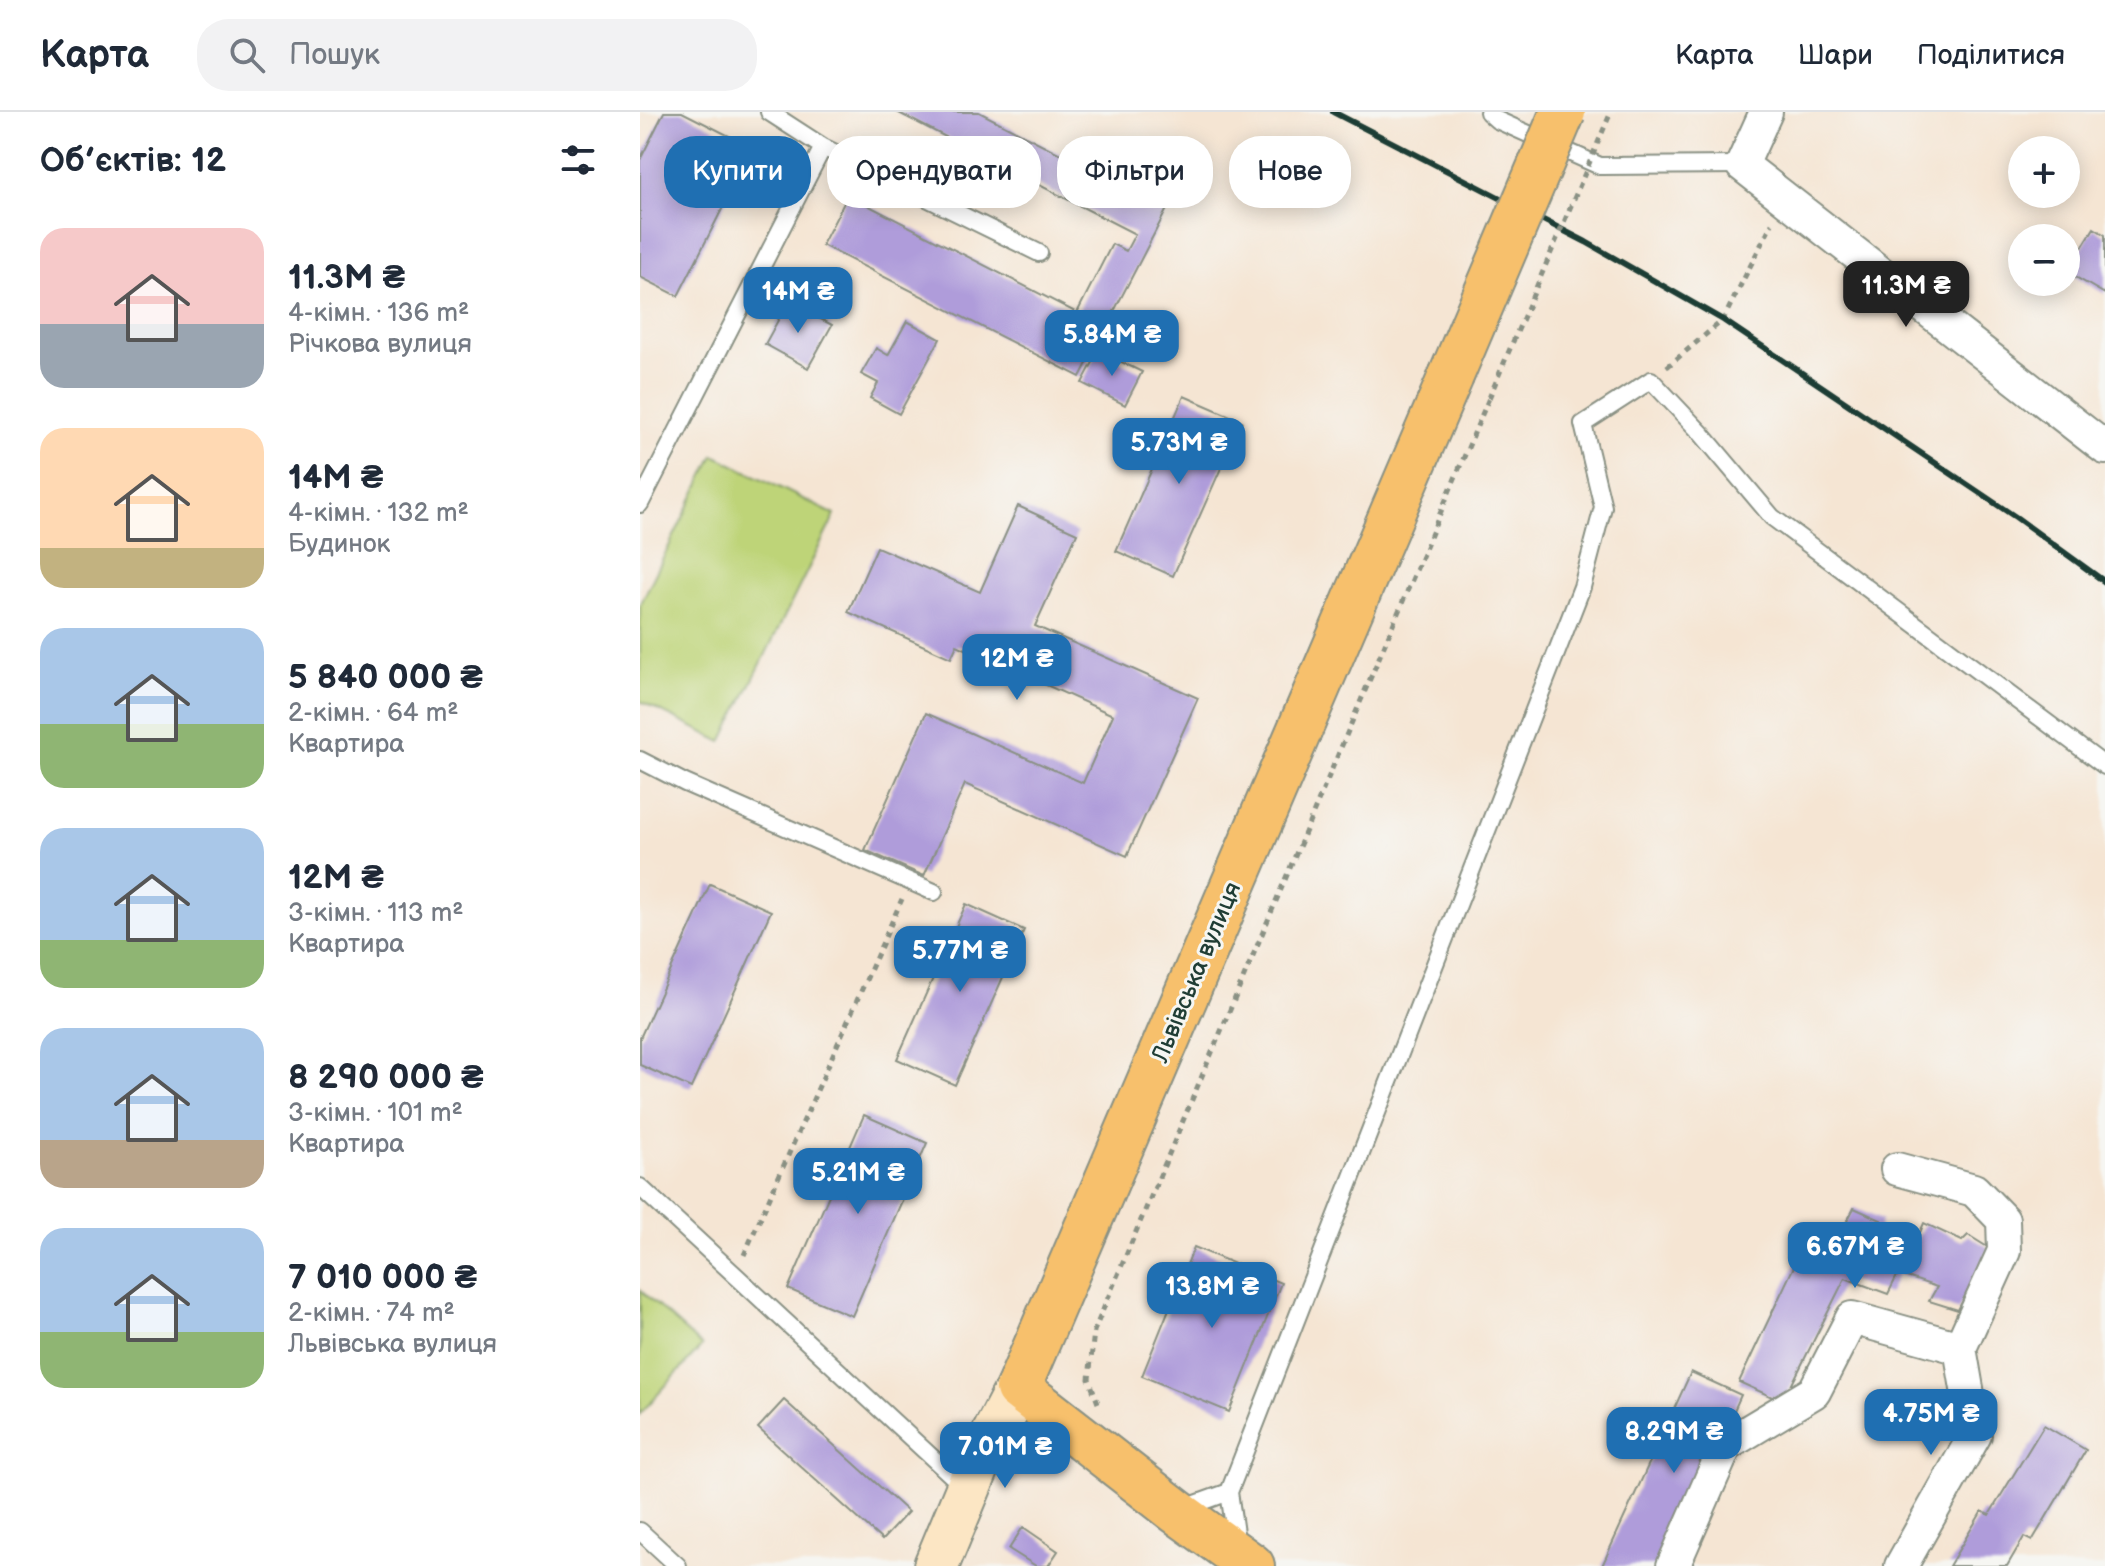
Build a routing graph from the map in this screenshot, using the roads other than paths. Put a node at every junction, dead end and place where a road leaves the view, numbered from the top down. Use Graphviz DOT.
graph roads {
  1 [pos="769,112"];
  2 [pos="1488,112"];
  3 [pos="1563,112"];
  4 [pos="1766,112"];
  5 [pos="823,147"];
  6 [pos="1742,165"];
  7 [pos="1039,253"];
  8 [pos="2105,448"];
  9 [pos="640,504"];
  10 [pos="640,760"];
  11 [pos="2105,766"];
  12 [pos="934,892"];
  13 [pos="1897,1169"];
  14 [pos="640,1187"];
  15 [pos="1960,1348"];
  16 [pos="1018,1388"];
  17 [pos="967,1490"];
  18 [pos="1229,1492"];
  19 [pos="1176,1511"];
  20 [pos="640,1531"];
  21 [pos="1245,1561"];
  22 [pos="678,1566"];
  23 [pos="936,1566"];
  24 [pos="1673,1566"];
  25 [pos="1901,1566"];
  1 -- 5 [label="lane"];
  2 -- 6 [label="lane"];
  3 -- 16 [label="highway, Львівська вулиця, bridge"];
  4 -- 6 [label="street"];
  5 -- 7 [label="lane"];
  5 -- 9 [label="lane"];
  6 -- 8 [label="street"];
  10 -- 12 [label="lane"];
  11 -- 18 [label="lane"];
  13 -- 15 [label="street"];
  14 -- 17 [label="lane"];
  15 -- 24 [label="street"];
  15 -- 25 [label="street"];
  16 -- 17 [label="main road, Львівська вулиця"];
  16 -- 19 [label="highway"];
  17 -- 23 [label="main road, Львівська вулиця"];
  18 -- 19 [label="lane"];
  18 -- 21 [label="lane"];
  19 -- 21 [label="highway"];
  20 -- 22 [label="lane"];
}
